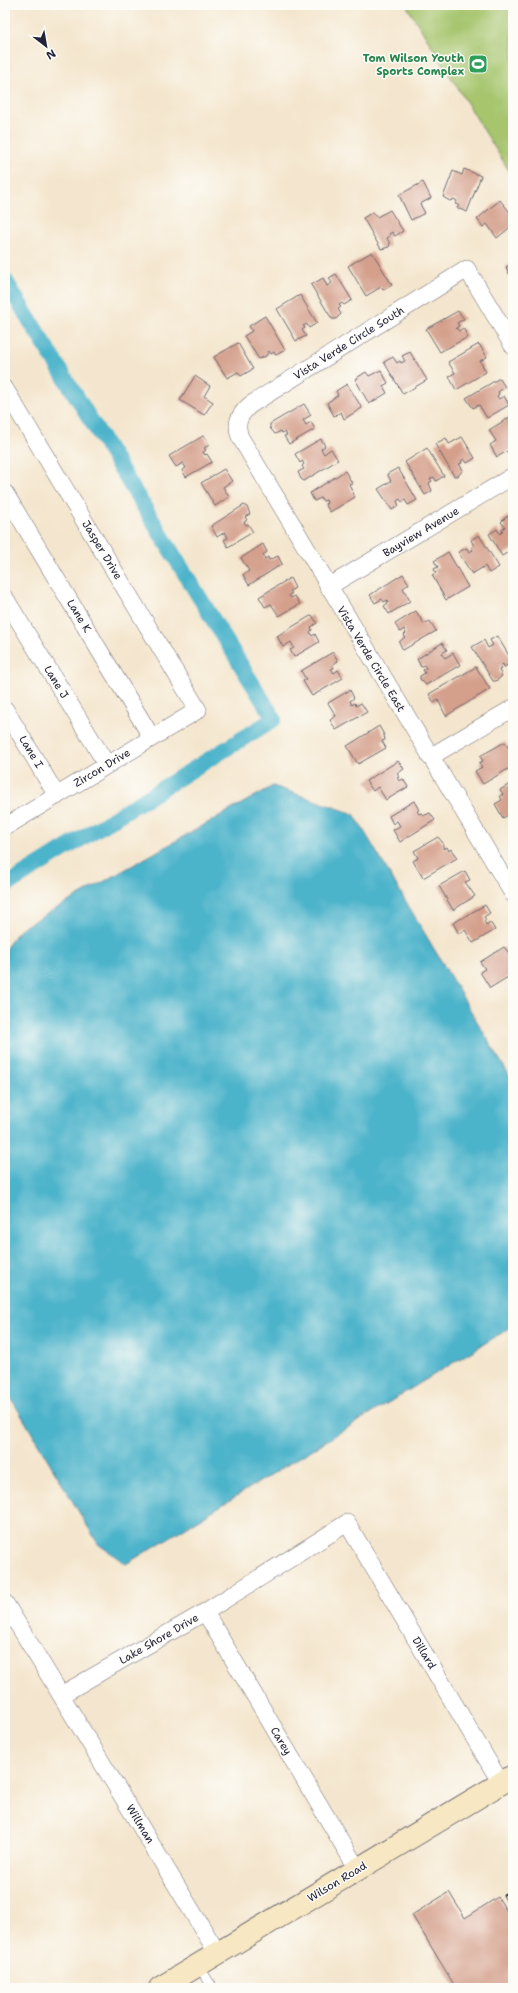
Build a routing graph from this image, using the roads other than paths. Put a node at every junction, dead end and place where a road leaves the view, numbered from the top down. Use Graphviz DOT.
graph roads {
  1 [pos="513,346"];
  2 [pos="5,389"];
  3 [pos="237,422"];
  4 [pos="513,476"];
  5 [pos="5,493"];
  6 [pos="328,587"];
  7 [pos="5,598"];
  8 [pos="513,708"];
  9 [pos="5,709"];
  10 [pos="198,710"];
  11 [pos="152,738"];
  12 [pos="430,757"];
  13 [pos="107,765"];
  14 [pos="57,796"];
  15 [pos="6,822"];
  16 [pos="513,894"];
  17 [pos="347,1523"];
  18 [pos="5,1604"];
  19 [pos="205,1612"];
  20 [pos="61,1695"];
  21 [pos="507,1780"];
  22 [pos="358,1870"];
  23 [pos="218,1954"];
  24 [pos="198,1965"];
  25 [pos="160,1988"];
  26 [pos="213,1988"];
  1 -- 3 [label="street, Vista Verde Circle South"];
  2 -- 10 [label="street, Jasper Drive"];
  3 -- 6 [label="street, Vista Verde Circle East"];
  4 -- 6 [label="street, Bayview Avenue"];
  5 -- 11 [label="street, Lane K"];
  6 -- 12 [label="street, Vista Verde Circle East"];
  7 -- 13 [label="street, Lane J"];
  8 -- 12 [label="street"];
  9 -- 14 [label="street, Lane I"];
  10 -- 11 [label="street, Zircon Drive"];
  11 -- 13 [label="street, Zircon Drive"];
  12 -- 16 [label="street, Vista Verde Circle East"];
  13 -- 14 [label="street, Zircon Drive"];
  14 -- 15 [label="street, Zircon Drive"];
  17 -- 19 [label="street, Lake Shore Drive"];
  17 -- 21 [label="street, Dillard"];
  18 -- 20 [label="street"];
  19 -- 20 [label="street, Lake Shore Drive"];
  19 -- 22 [label="street, Carey"];
  20 -- 23 [label="street, Willman"];
  21 -- 22 [label="main road, Wilson Road"];
  22 -- 23 [label="main road, Wilson Road"];
  23 -- 24 [label="main road, Wilson Road"];
  24 -- 25 [label="main road, Wilson Road"];
  24 -- 26 [label="lane"];
}
